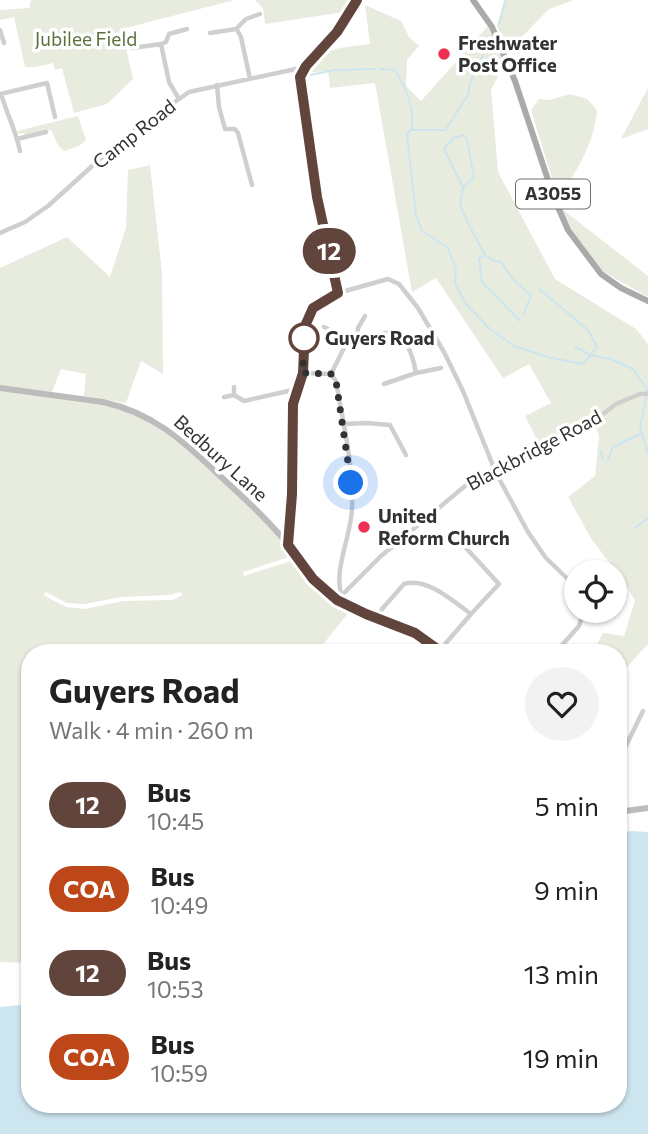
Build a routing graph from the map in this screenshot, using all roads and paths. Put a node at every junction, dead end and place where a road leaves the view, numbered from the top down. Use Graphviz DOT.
graph roads {
  1 [pos="357,0"];
  2 [pos="473,0"];
  3 [pos="260,14"];
  4 [pos="187,29"];
  5 [pos="236,29"];
  6 [pos="0,30"];
  7 [pos="210,33"];
  8 [pos="4,43"];
  9 [pos="161,44"];
  10 [pos="131,48"];
  11 [pos="306,66"];
  12 [pos="286,72"];
  13 [pos="250,79"];
  14 [pos="300,80"];
  15 [pos="217,85"];
  16 [pos="0,94"];
  17 [pos="180,99"];
  18 [pos="55,117"];
  19 [pos="46,132"];
  20 [pos="17,139"];
  21 [pos="20,151"];
  22 [pos="252,185"];
  23 [pos="0,233"];
  24 [pos="338,293"];
  25 [pos="648,301"];
  26 [pos="365,316"];
  27 [pos="324,327"];
  28 [pos="357,340"];
  29 [pos="347,342"];
  30 [pos="441,368"];
  31 [pos="303,373"];
  32 [pos="416,373"];
  33 [pos="331,374"];
  34 [pos="384,384"];
  35 [pos="234,387"];
  36 [pos="0,388"];
  37 [pos="297,389"];
  38 [pos="645,394"];
  39 [pos="234,395"];
  40 [pos="224,397"];
  41 [pos="344,424"];
  42 [pos="406,455"];
  43 [pos="496,473"];
  44 [pos="288,545"];
  45 [pos="466,548"];
  46 [pos="564,575"];
  47 [pos="339,597"];
  48 [pos="471,614"];
  49 [pos="377,619"];
  50 [pos="580,623"];
  51 [pos="431,644"];
  52 [pos="448,644"];
  53 [pos="563,644"];
  54 [pos="643,712"];
  55 [pos="627,744"];
  56 [pos="648,808"];
  57 [pos="627,811"];
  1 -- 11 [label="street"];
  2 -- 25 [label="main road, A3055"];
  3 -- 5 [label="street"];
  4 -- 9 [label="street"];
  5 -- 7 [label="street"];
  5 -- 13 [label="street"];
  6 -- 8 [label="street"];
  9 -- 10 [label="street"];
  9 -- 17 [label="street"];
  11 -- 12 [label="street, Camp Road"];
  11 -- 14 [label="street"];
  12 -- 13 [label="street, Camp Road"];
  12 -- 14 [label="street"];
  13 -- 15 [label="street, Camp Road"];
  14 -- 24 [label="street"];
  15 -- 17 [label="street, Camp Road"];
  15 -- 22 [label="street"];
  16 -- 18 [label="street"];
  16 -- 20 [label="street"];
  17 -- 23 [label="street, Camp Road"];
  19 -- 20 [label="street"];
  20 -- 21 [label="street"];
  24 -- 31 [label="street"];
  24 -- 43 [label="street"];
  26 -- 28 [label="street"];
  27 -- 29 [label="street"];
  28 -- 29 [label="street"];
  28 -- 32 [label="street"];
  29 -- 33 [label="street"];
  30 -- 32 [label="street"];
  31 -- 33 [label="street"];
  31 -- 37 [label="street"];
  32 -- 34 [label="street"];
  33 -- 41 [label="street"];
  35 -- 39 [label="street"];
  36 -- 44 [label="street, Bedbury Lane"];
  37 -- 39 [label="street"];
  37 -- 44 [label="street"];
  38 -- 43 [label="street, Blackbridge Road"];
  39 -- 40 [label="street"];
  41 -- 42 [label="street"];
  41 -- 47 [label="street"];
  43 -- 46 [label="street"];
  43 -- 47 [label="street, Blackbridge Road"];
  44 -- 47 [label="street, Bedbury Lane"];
  45 -- 48 [label="street"];
  47 -- 49 [label="street, Bedbury Lane"];
  48 -- 49 [label="street"];
  48 -- 52 [label="street"];
  49 -- 51 [label="street, Bedbury Lane"];
  50 -- 53 [label="street"];
  54 -- 55 [label="street"];
  56 -- 57 [label="street"];
}
